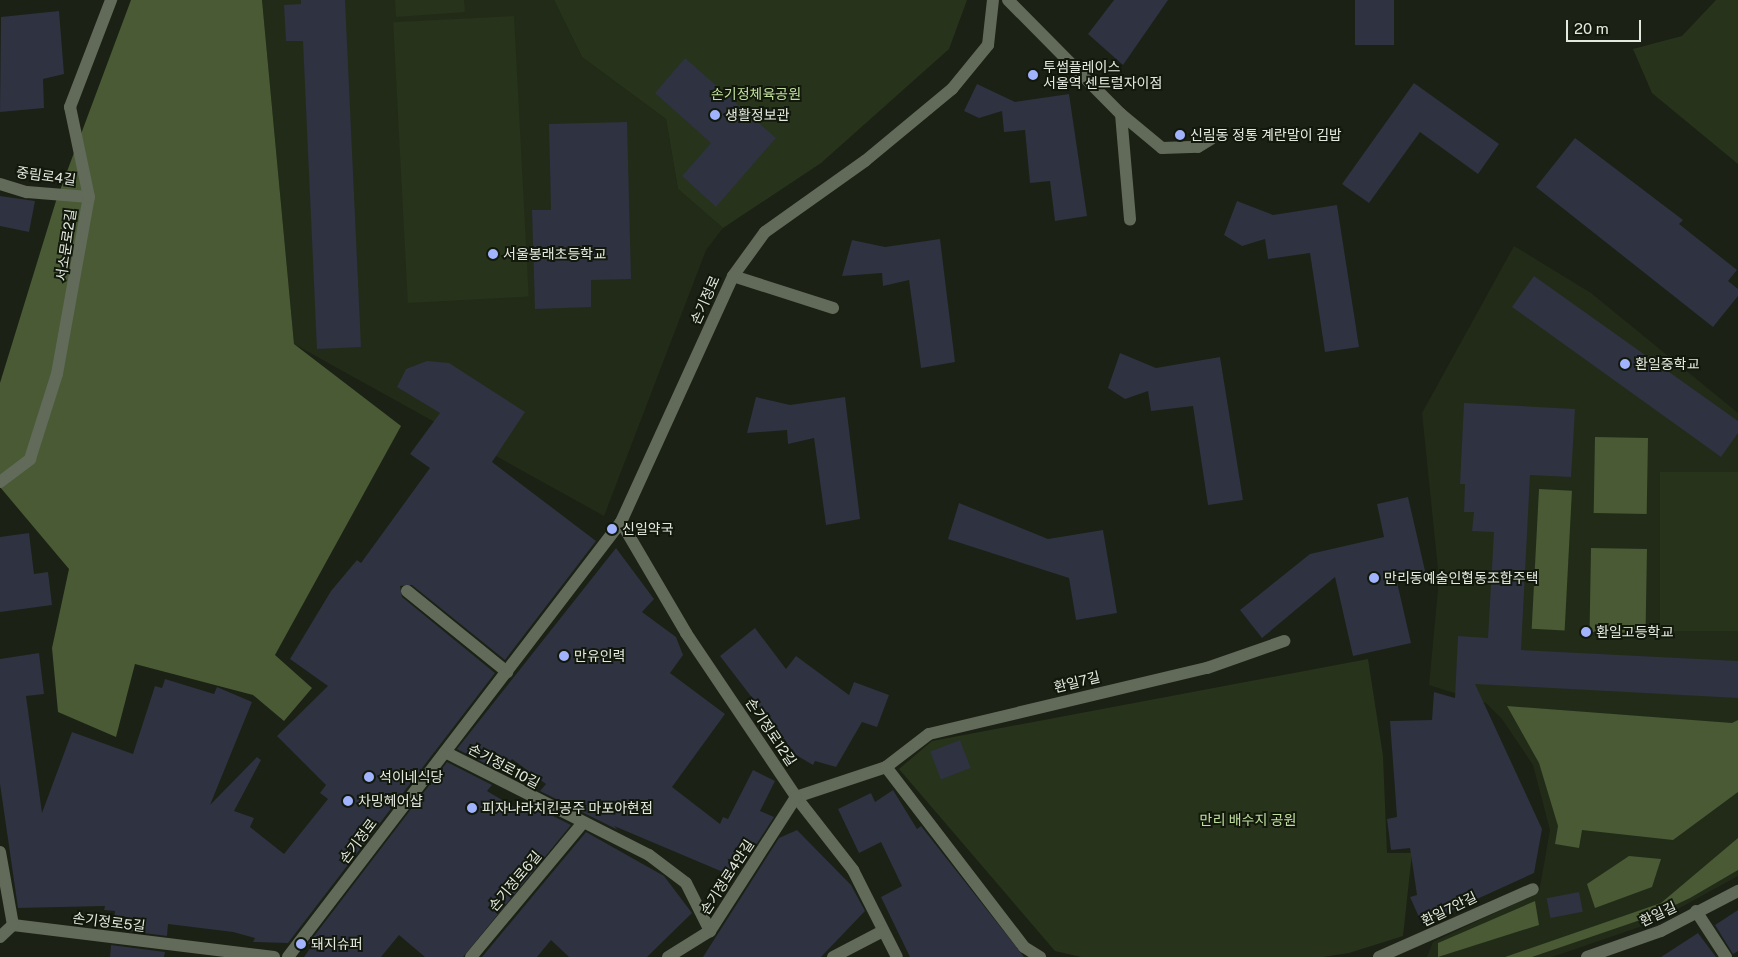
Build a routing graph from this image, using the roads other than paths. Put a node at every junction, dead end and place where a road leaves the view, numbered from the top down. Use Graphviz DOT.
graph roads {
  1 [pos="111,0"];
  2 [pos="994,0"];
  3 [pos="1008,0"];
  4 [pos="1121,114"];
  5 [pos="1211,139"];
  6 [pos="0,184"];
  7 [pos="88,197"];
  8 [pos="1130,220"];
  9 [pos="733,276"];
  10 [pos="832,308"];
  11 [pos="0,482"];
  12 [pos="621,522"];
  13 [pos="407,592"];
  14 [pos="1284,641"];
  15 [pos="507,672"];
  16 [pos="445,752"];
  17 [pos="886,767"];
  18 [pos="796,797"];
  19 [pos="582,824"];
  20 [pos="0,852"];
  21 [pos="1533,889"];
  22 [pos="1738,890"];
  23 [pos="1696,912"];
  24 [pos="13,925"];
  25 [pos="710,930"];
  26 [pos="883,931"];
  27 [pos="0,937"];
  28 [pos="274,957"];
  29 [pos="288,957"];
  30 [pos="471,957"];
  31 [pos="668,957"];
  32 [pos="833,957"];
  33 [pos="897,957"];
  34 [pos="1040,957"];
  35 [pos="1379,957"];
  36 [pos="1587,957"];
  37 [pos="1726,957"];
  1 -- 7 [label="street, 서소문로2길"];
  2 -- 9 [label="street, 손기정로"];
  3 -- 4 [label="street"];
  4 -- 5 [label="street"];
  4 -- 8 [label="street"];
  6 -- 7 [label="street, 중림로4길"];
  7 -- 11 [label="street, 서소문로2길"];
  9 -- 10 [label="street"];
  9 -- 12 [label="street, 손기정로"];
  12 -- 15 [label="street, 손기정로"];
  12 -- 18 [label="street, 손기정로12길"];
  13 -- 15 [label="street"];
  14 -- 17 [label="street, 환일7길"];
  15 -- 16 [label="street, 손기정로"];
  16 -- 19 [label="street, 손기정로10길"];
  16 -- 29 [label="street, 손기정로"];
  17 -- 18 [label="street, 환일7길"];
  17 -- 34 [label="street"];
  18 -- 25 [label="street, 손기정로4안길"];
  18 -- 26 [label="street, 손기정로12길"];
  19 -- 25 [label="street, 손기정로10길"];
  19 -- 30 [label="street, 손기정로6길"];
  20 -- 24 [label="street"];
  21 -- 35 [label="street, 환일7안길"];
  22 -- 23 [label="street, 환일길"];
  23 -- 36 [label="street, 환일길"];
  23 -- 37 [label="street"];
  24 -- 27 [label="street"];
  24 -- 28 [label="street, 손기정로5길"];
  25 -- 31 [label="street, 손기정로4안길"];
  26 -- 32 [label="street"];
  26 -- 33 [label="street, 손기정로12길"];
}
